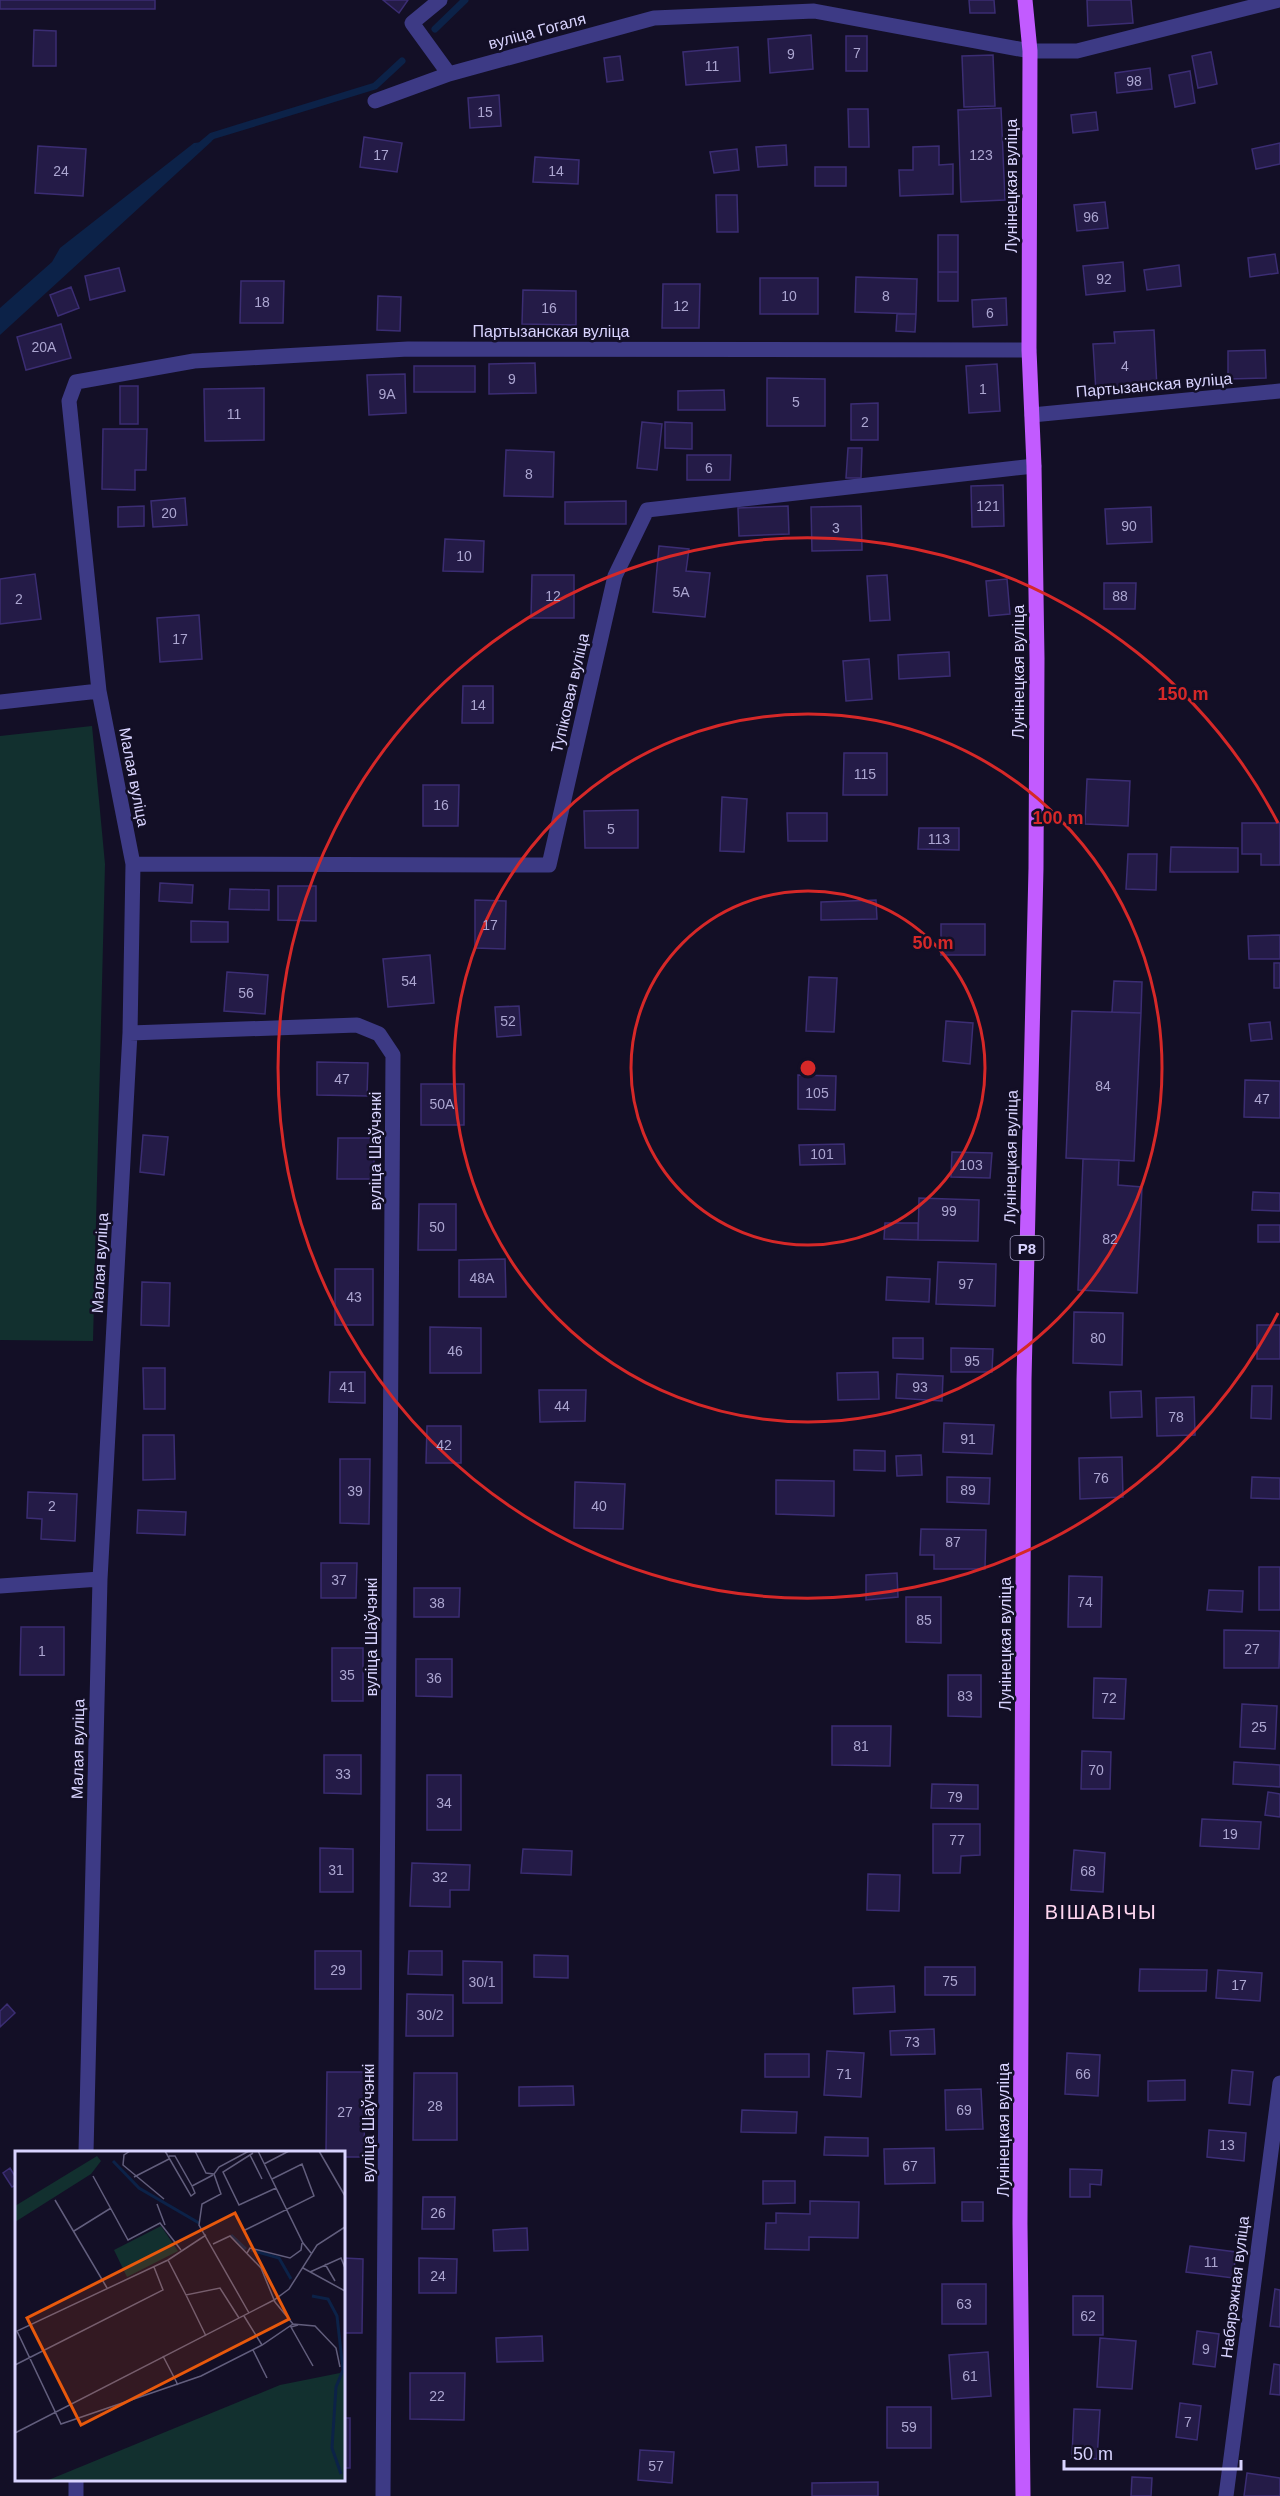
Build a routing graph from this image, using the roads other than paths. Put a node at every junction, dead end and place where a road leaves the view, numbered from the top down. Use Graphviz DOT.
graph roads {
  1 [pos="440,0"];
  2 [pos="1025,0"];
  3 [pos="1279,0"];
  4 [pos="1030,51"];
  5 [pos="449,74"];
  6 [pos="375,101"];
  7 [pos="1029,350"];
  8 [pos="76,382"];
  9 [pos="1280,391"];
  10 [pos="1032,415"];
  11 [pos="1034,466"];
  12 [pos="99,691"];
  13 [pos="0,702"];
  14 [pos="133,864"];
  15 [pos="130,1033"];
  16 [pos="100,1579"];
  17 [pos="0,1586"];
  18 [pos="1280,2083"];
  19 [pos="86,2151"];
  20 [pos="383,2496"];
  21 [pos="1023,2496"];
  22 [pos="1226,2496"];
  1 -- 5 [label="street"];
  2 -- 4 [label="main road, Лунінецкая вуліца / Р8"];
  3 -- 4 [label="street, вуліца Гогаля"];
  4 -- 5 [label="street, вуліца Гогаля"];
  4 -- 7 [label="main road, Лунінецкая вуліца / Р8"];
  5 -- 6 [label="street, вуліца Гогаля"];
  7 -- 8 [label="street, Партызанская вуліца"];
  7 -- 10 [label="main road, Лунінецкая вуліца / Р8"];
  8 -- 12 [label="street, Малая вуліца"];
  9 -- 10 [label="street, Партызанская вуліца"];
  10 -- 11 [label="main road, Лунінецкая вуліца / Р8"];
  11 -- 14 [label="street, Тупіковая вуліца"];
  11 -- 21 [label="main road, Лунінецкая вуліца / Р8"];
  12 -- 13 [label="street"];
  12 -- 14 [label="street, Малая вуліца"];
  14 -- 15 [label="street, Малая вуліца"];
  15 -- 16 [label="street, Малая вуліца"];
  15 -- 20 [label="street, вуліца Шаўчэнкі"];
  16 -- 17 [label="street"];
  16 -- 19 [label="street, Малая вуліца"];
  18 -- 22 [label="street, Набярэжная вуліца"];
}
